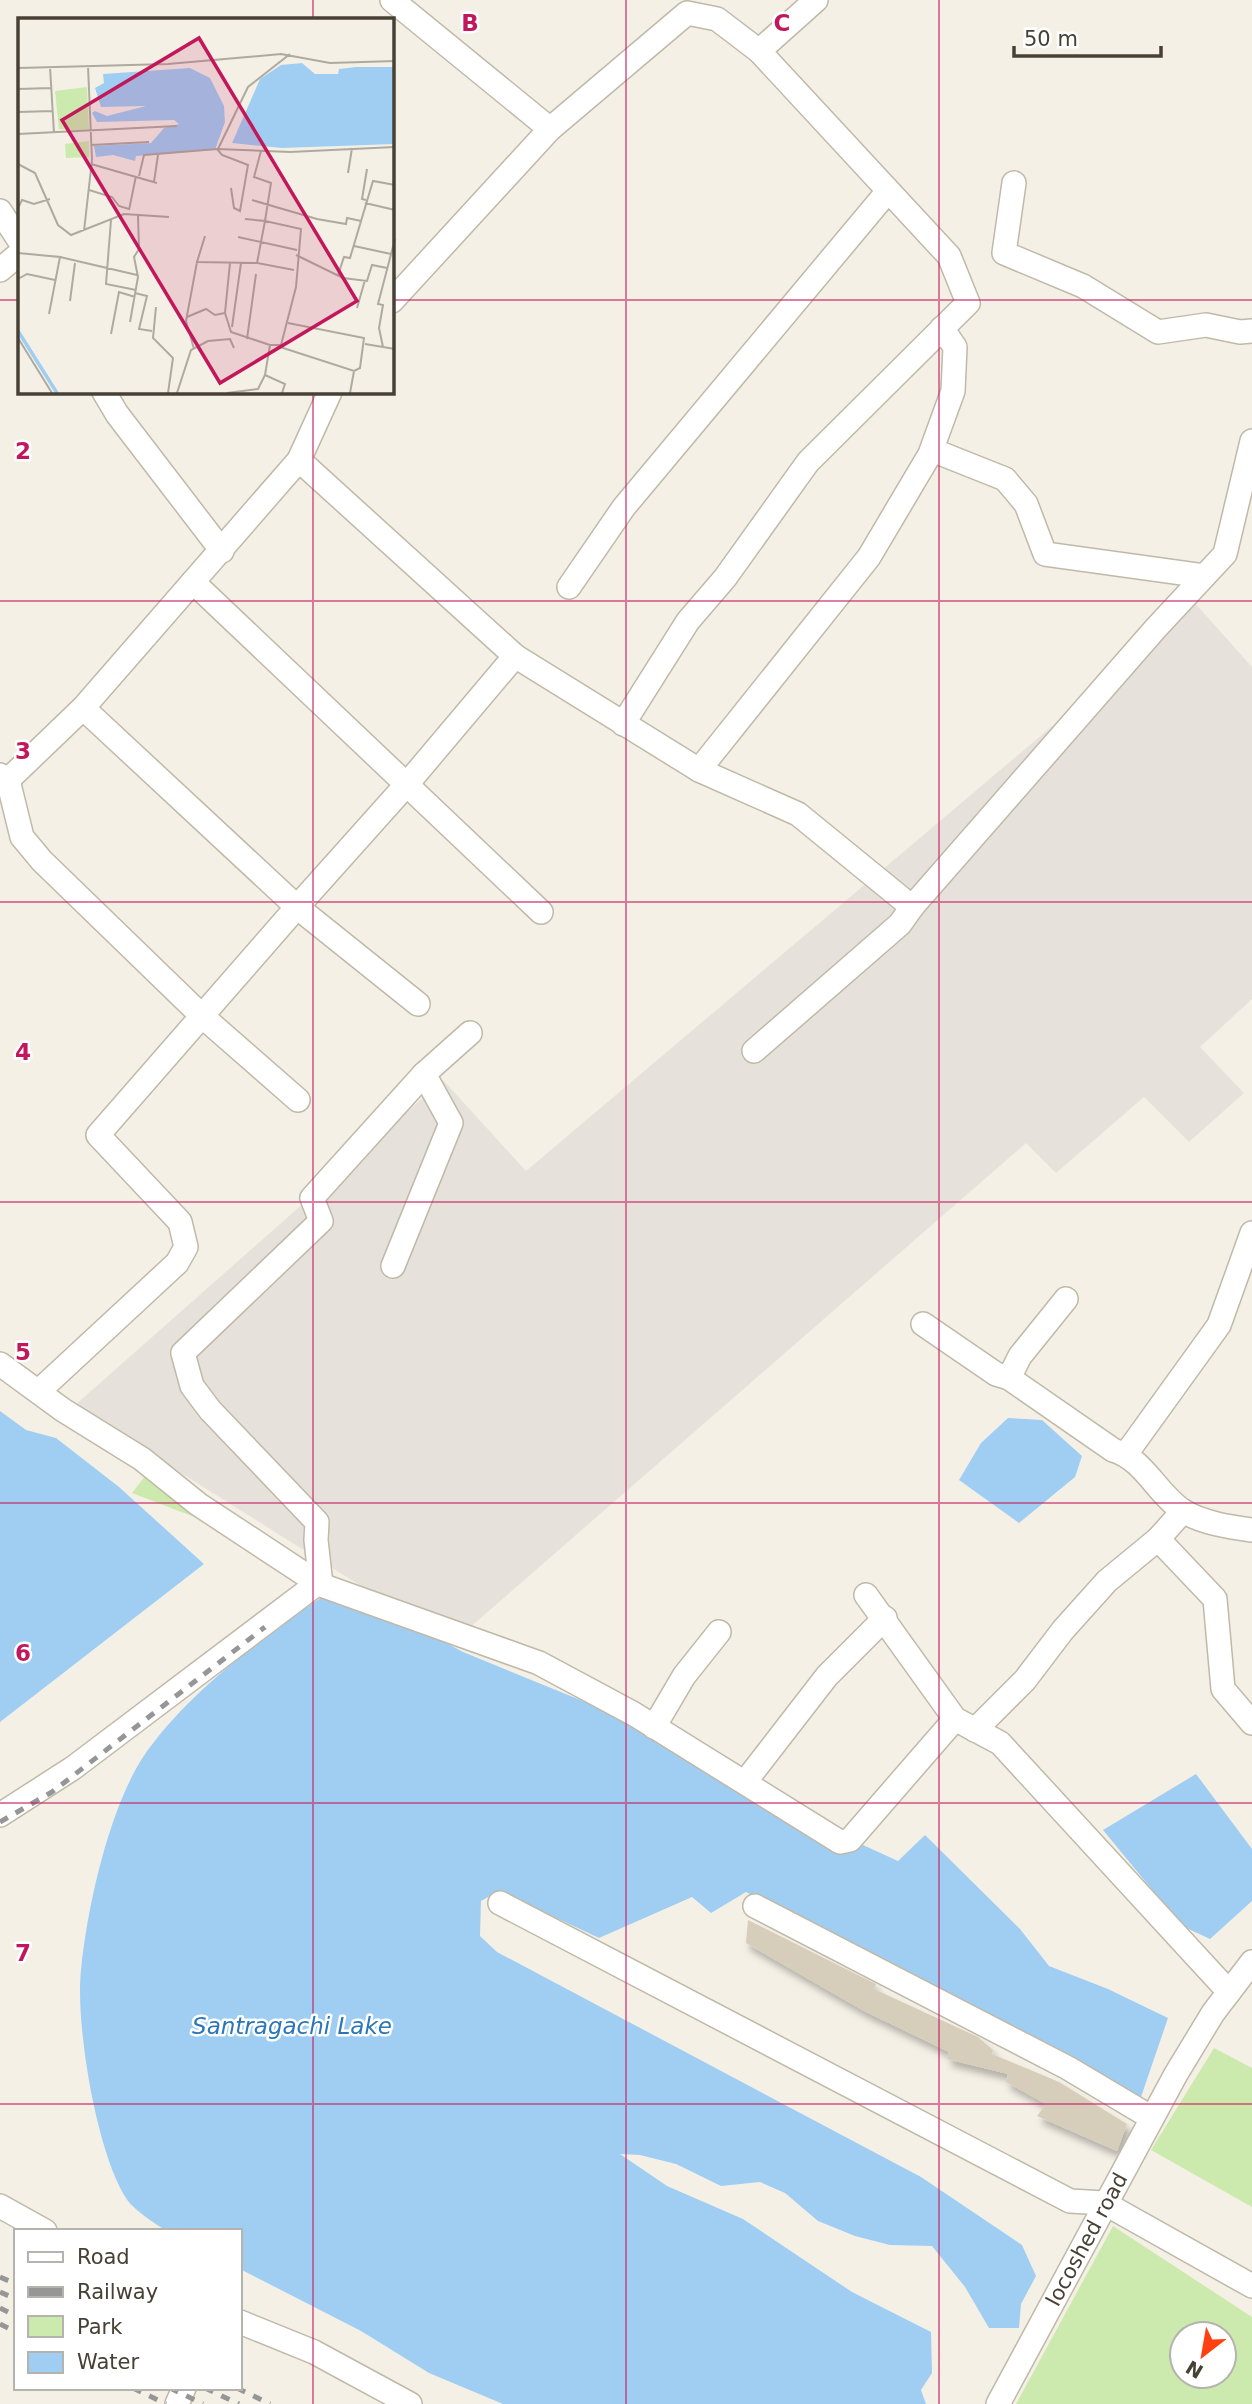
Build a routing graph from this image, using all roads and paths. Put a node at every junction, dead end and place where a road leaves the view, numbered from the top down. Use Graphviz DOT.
graph roads {
  1 [pos="392,0"];
  2 [pos="816,0"];
  3 [pos="711,10"];
  4 [pos="759,51"];
  5 [pos="550,129"];
  6 [pos="1014,183"];
  7 [pos="888,191"];
  8 [pos="0,211"];
  9 [pos="18,238"];
  10 [pos="18,255"];
  11 [pos="0,270"];
  12 [pos="394,299"];
  13 [pos="942,328"];
  14 [pos="1252,331"];
  15 [pos="105,394"];
  16 [pos="329,394"];
  17 [pos="1252,441"];
  18 [pos="932,450"];
  19 [pos="299,460"];
  20 [pos="222,550"];
  21 [pos="1204,576"];
  22 [pos="193,582"];
  23 [pos="569,587"];
  24 [pos="515,656"];
  25 [pos="83,708"];
  26 [pos="623,724"];
  27 [pos="699,770"];
  28 [pos="4,778"];
  29 [pos="407,785"];
  30 [pos="297,907"];
  31 [pos="912,907"];
  32 [pos="541,912"];
  33 [pos="418,1004"];
  34 [pos="202,1016"];
  35 [pos="470,1033"];
  36 [pos="754,1051"];
  37 [pos="424,1074"];
  38 [pos="298,1100"];
  39 [pos="1252,1233"];
  40 [pos="393,1266"];
  41 [pos="1066,1299"];
  42 [pos="923,1324"];
  43 [pos="0,1364"];
  44 [pos="1009,1378"];
  45 [pos="40,1390"];
  46 [pos="1126,1454"];
  47 [pos="1183,1511"];
  48 [pos="1252,1530"];
  49 [pos="1158,1539"];
  50 [pos="320,1584"];
  51 [pos="866,1595"];
  52 [pos="885,1618"];
  53 [pos="719,1632"];
  54 [pos="955,1719"];
  55 [pos="1252,1723"];
  56 [pos="654,1727"];
  57 [pos="975,1730"];
  58 [pos="745,1782"];
  59 [pos="0,1815"];
  60 [pos="500,1903"];
  61 [pos="755,1906"];
  62 [pos="1252,1962"];
  63 [pos="1229,1992"];
  64 [pos="1152,2118"];
  65 [pos="1104,2203"];
  66 [pos="0,2206"];
  67 [pos="42,2229"];
  68 [pos="1252,2286"];
  69 [pos="242,2323"];
  70 [pos="410,2404"];
  71 [pos="998,2404"];
  1 -- 5 [label="street"];
  2 -- 4 [label="street"];
  3 -- 4 [label="street"];
  3 -- 5 [label="street"];
  4 -- 7 [label="street"];
  5 -- 12 [label="street"];
  6 -- 14 [label="street"];
  7 -- 13 [label="street"];
  7 -- 23 [label="street"];
  8 -- 9 [label="street"];
  10 -- 11 [label="street"];
  13 -- 18 [label="street"];
  13 -- 26 [label="street"];
  15 -- 20 [label="street"];
  16 -- 19 [label="street"];
  17 -- 21 [label="street"];
  18 -- 21 [label="street"];
  18 -- 27 [label="street"];
  19 -- 20 [label="street"];
  19 -- 24 [label="street"];
  20 -- 22 [label="street"];
  21 -- 31 [label="street"];
  22 -- 25 [label="street"];
  22 -- 29 [label="street"];
  24 -- 26 [label="street"];
  24 -- 29 [label="street"];
  25 -- 28 [label="street"];
  25 -- 30 [label="street"];
  26 -- 27 [label="street"];
  27 -- 31 [label="street"];
  28 -- 34 [label="street"];
  29 -- 30 [label="street"];
  29 -- 32 [label="street"];
  30 -- 33 [label="street"];
  30 -- 34 [label="street"];
  31 -- 36 [label="street"];
  34 -- 38 [label="street"];
  34 -- 45 [label="street"];
  35 -- 37 [label="street"];
  37 -- 40 [label="street"];
  37 -- 50 [label="street"];
  39 -- 46 [label="street"];
  41 -- 44 [label="street"];
  42 -- 44 [label="street"];
  43 -- 45 [label="street"];
  44 -- 46 [label="street"];
  45 -- 50 [label="street"];
  46 -- 47 [label="street"];
  47 -- 48 [label="street"];
  47 -- 49 [label="street"];
  49 -- 55 [label="street"];
  49 -- 57 [label="street"];
  50 -- 56 [label="street"];
  50 -- 59 [label="street"];
  51 -- 52 [label="street"];
  52 -- 54 [label="street"];
  52 -- 58 [label="street"];
  53 -- 56 [label="street"];
  54 -- 57 [label="street"];
  54 -- 58 [label="street"];
  56 -- 58 [label="street"];
  57 -- 63 [label="street"];
  60 -- 65 [label="street"];
  61 -- 64 [label="street"];
  62 -- 63 [label="street, locoshed road"];
  63 -- 64 [label="street, locoshed road"];
  64 -- 65 [label="street, locoshed road"];
  65 -- 68 [label="street"];
  65 -- 71 [label="street, locoshed road"];
  66 -- 67 [label="street"];
  69 -- 70 [label="street"];
}
